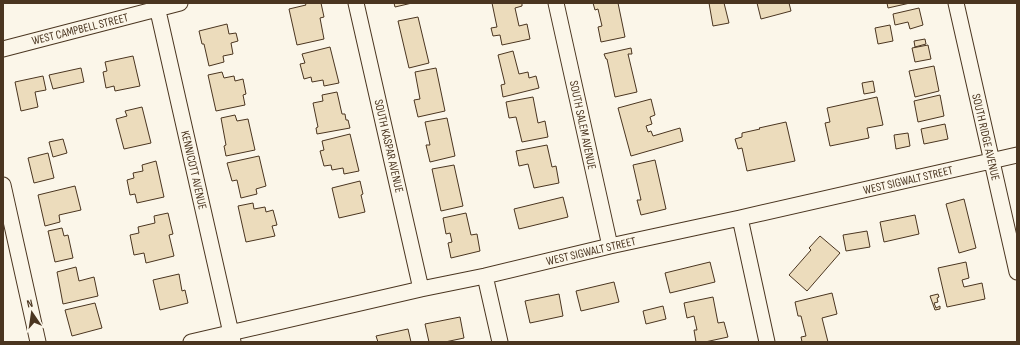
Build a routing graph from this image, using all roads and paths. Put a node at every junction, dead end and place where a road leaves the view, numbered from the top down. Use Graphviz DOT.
graph roads {
  1 [pos="180,3"];
  2 [pos="356,3"];
  3 [pos="556,3"];
  4 [pos="956,3"];
  5 [pos="159,6"];
  6 [pos="3,49"];
  7 [pos="1017,155"];
  8 [pos="992,161"];
  9 [pos="3,185"];
  10 [pos="740,218"];
  11 [pos="610,246"];
  12 [pos="1017,272"];
  13 [pos="485,276"];
  14 [pos="421,289"];
  15 [pos="232,338"];
  16 [pos="38,342"];
  17 [pos="191,342"];
  18 [pos="500,342"];
  19 [pos="767,342"];
  1 -- 5 [label="street, WEST CAMPBELL STREET"];
  2 -- 14 [label="street, SOUTH KASPAR AVENUE"];
  3 -- 11 [label="street, SOUTH SALEM AVENUE"];
  4 -- 8 [label="street, SOUTH RIDGE AVENUE"];
  5 -- 6 [label="street, WEST CAMPBELL STREET"];
  5 -- 15 [label="street, KENNICOTT AVENUE"];
  7 -- 8 [label="street, WEST SIGWALT STREET"];
  8 -- 10 [label="street, WEST SIGWALT STREET"];
  8 -- 12 [label="street, SOUTH RIDGE AVENUE"];
  9 -- 16 [label="street"];
  10 -- 11 [label="street, WEST SIGWALT STREET"];
  10 -- 19 [label="street"];
  11 -- 13 [label="street, WEST SIGWALT STREET"];
  13 -- 14 [label="street, WEST SIGWALT STREET"];
  13 -- 18 [label="street"];
  14 -- 15 [label="street, WEST SIGWALT STREET"];
  15 -- 17 [label="street, WEST SIGWALT STREET"];
}
